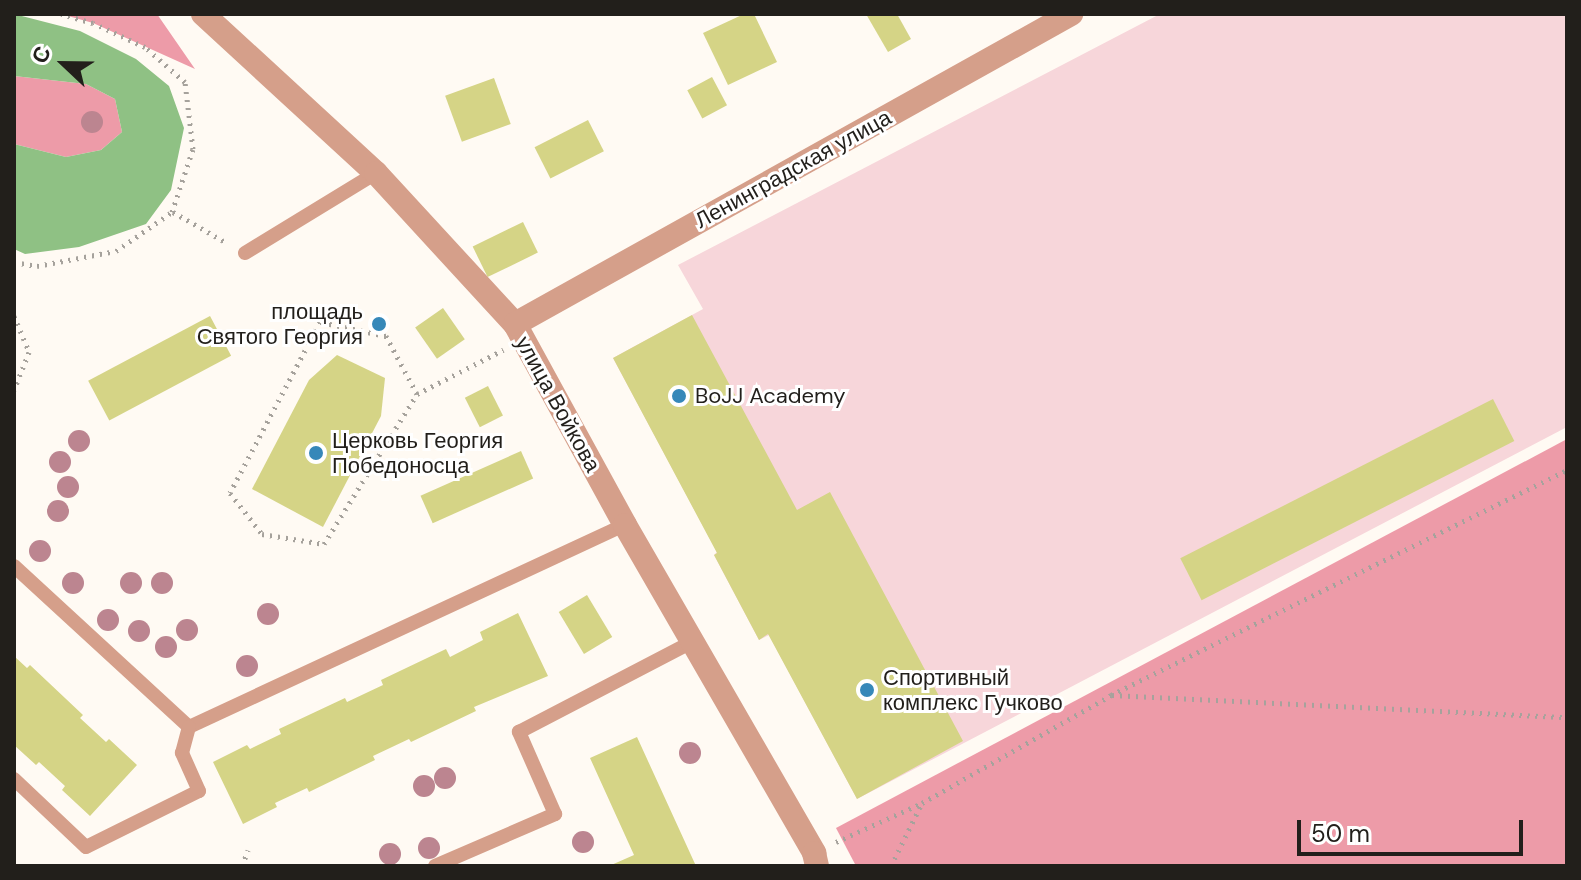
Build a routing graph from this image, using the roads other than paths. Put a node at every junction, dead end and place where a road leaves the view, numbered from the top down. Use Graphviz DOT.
graph roads {
  1 [pos="203,14"];
  2 [pos="1071,14"];
  3 [pos="376,173"];
  4 [pos="245,253"];
  5 [pos="519,332"];
  6 [pos="625,525"];
  7 [pos="14,566"];
  8 [pos="694,641"];
  9 [pos="189,727"];
  10 [pos="14,779"];
  11 [pos="816,860"];
  12 [pos="435,866"];
  1 -- 3 [label="street, улица Войкова"];
  2 -- 5 [label="street, Ленинградская улица"];
  3 -- 4 [label="lane"];
  3 -- 5 [label="street, улица Войкова"];
  5 -- 6 [label="street, улица Войкова"];
  6 -- 8 [label="street, улица Войкова"];
  6 -- 9 [label="lane"];
  7 -- 9 [label="lane"];
  8 -- 11 [label="street, улица Войкова"];
  8 -- 12 [label="lane"];
  9 -- 10 [label="lane"];
}
